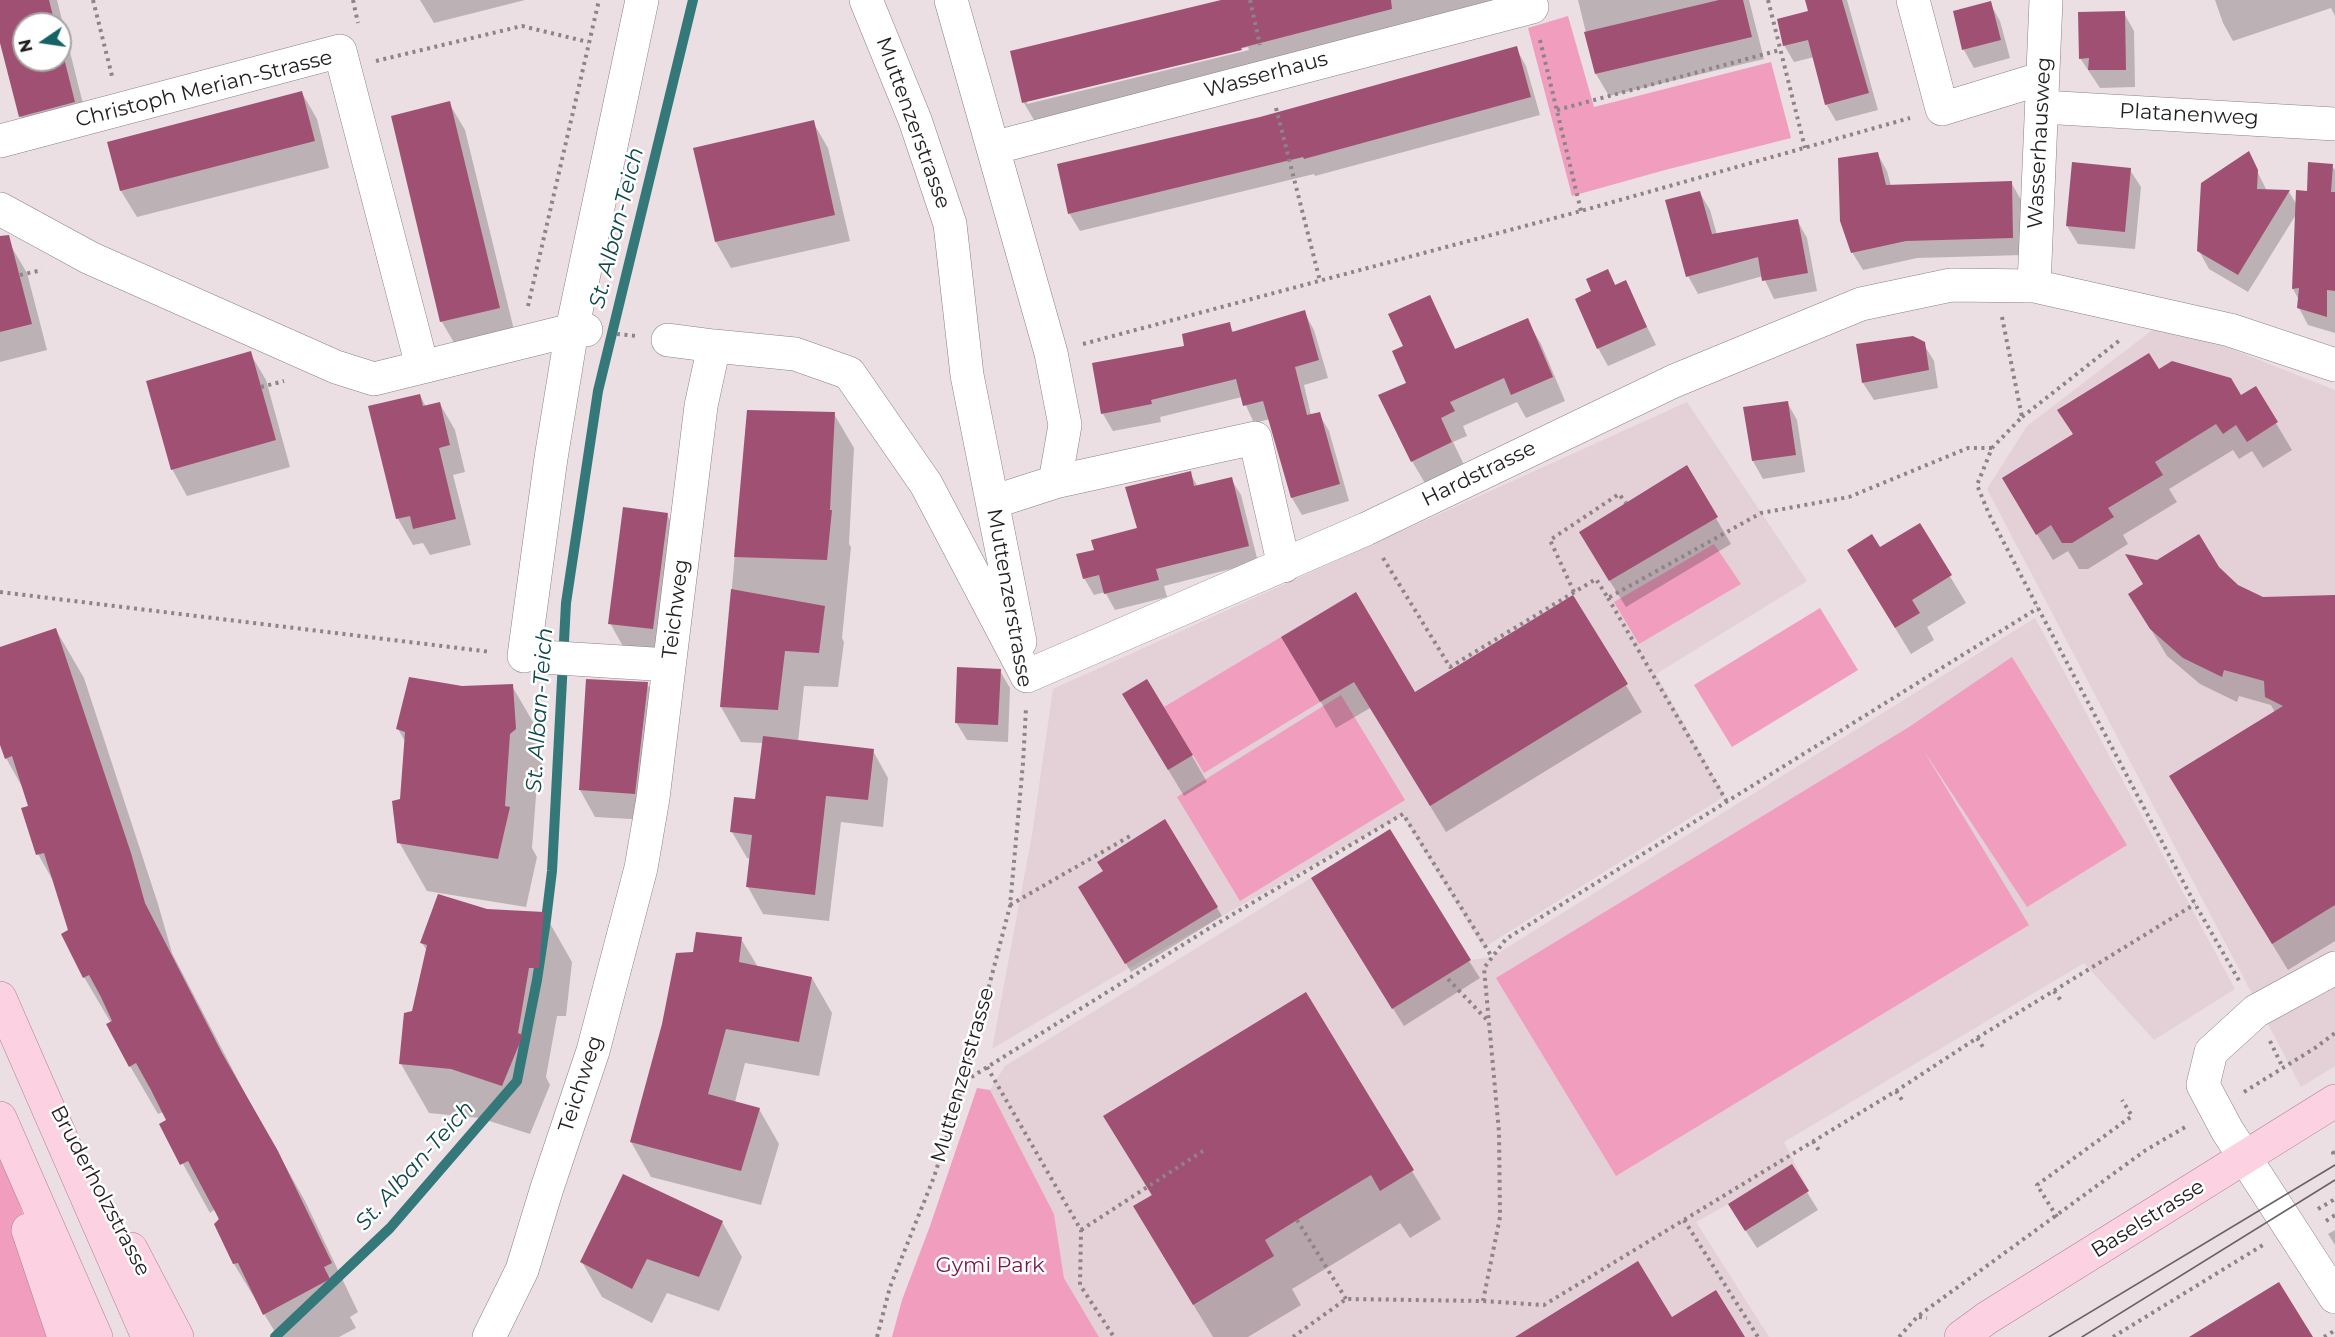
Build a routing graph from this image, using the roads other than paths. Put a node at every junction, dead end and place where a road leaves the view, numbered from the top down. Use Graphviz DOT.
graph roads {
  1 [pos="642,0"];
  2 [pos="866,0"];
  3 [pos="951,0"];
  4 [pos="1913,0"];
  5 [pos="2046,0"];
  6 [pos="1531,4"];
  7 [pos="2043,92"];
  8 [pos="2335,124"];
  9 [pos="0,141"];
  10 [pos="993,148"];
  11 [pos="0,209"];
  12 [pos="2034,286"];
  13 [pos="579,330"];
  14 [pos="668,340"];
  15 [pos="714,346"];
  16 [pos="2335,365"];
  17 [pos="422,366"];
  18 [pos="1055,482"];
  19 [pos="993,502"];
  20 [pos="1284,566"];
  21 [pos="669,665"];
  22 [pos="1027,676"];
  23 [pos="2335,968"];
  24 [pos="0,998"];
  25 [pos="20,1047"];
  26 [pos="2335,1101"];
  27 [pos="0,1118"];
  28 [pos="0,1145"];
  29 [pos="2246,1157"];
  30 [pos="2335,1296"];
  31 [pos="64,1337"];
  32 [pos="96,1337"];
  33 [pos="148,1337"];
  34 [pos="177,1337"];
  35 [pos="489,1337"];
  36 [pos="1961,1337"];
  1 -- 13 [label="street"];
  2 -- 19 [label="street, Muttenzerstrasse"];
  3 -- 10 [label="street"];
  4 -- 7 [label="street"];
  5 -- 7 [label="street, Wasserhausweg"];
  6 -- 10 [label="street, Wasserhaus"];
  7 -- 8 [label="street, Platanenweg"];
  7 -- 12 [label="street, Wasserhausweg"];
  9 -- 17 [label="street, Christoph Merian-Strasse"];
  10 -- 18 [label="street"];
  11 -- 17 [label="street"];
  12 -- 16 [label="street, Hardstrasse"];
  12 -- 20 [label="street, Hardstrasse"];
  13 -- 17 [label="street"];
  13 -- 21 [label="street"];
  14 -- 15 [label="street"];
  15 -- 21 [label="street, Teichweg"];
  15 -- 22 [label="street"];
  18 -- 19 [label="street"];
  18 -- 20 [label="street"];
  19 -- 22 [label="street, Muttenzerstrasse"];
  20 -- 22 [label="street, Hardstrasse"];
  21 -- 35 [label="street, Teichweg"];
  23 -- 29 [label="street"];
  24 -- 25 [label="main road, Bruderholzstrasse"];
  25 -- 33 [label="main road, Bruderholzstrasse"];
  25 -- 34 [label="main road, Bruderholzstrasse"];
  26 -- 29 [label="main road, Baselstrasse"];
  27 -- 32 [label="main road"];
  28 -- 31 [label="main road"];
  29 -- 30 [label="street"];
  29 -- 36 [label="main road, Baselstrasse"];
}
